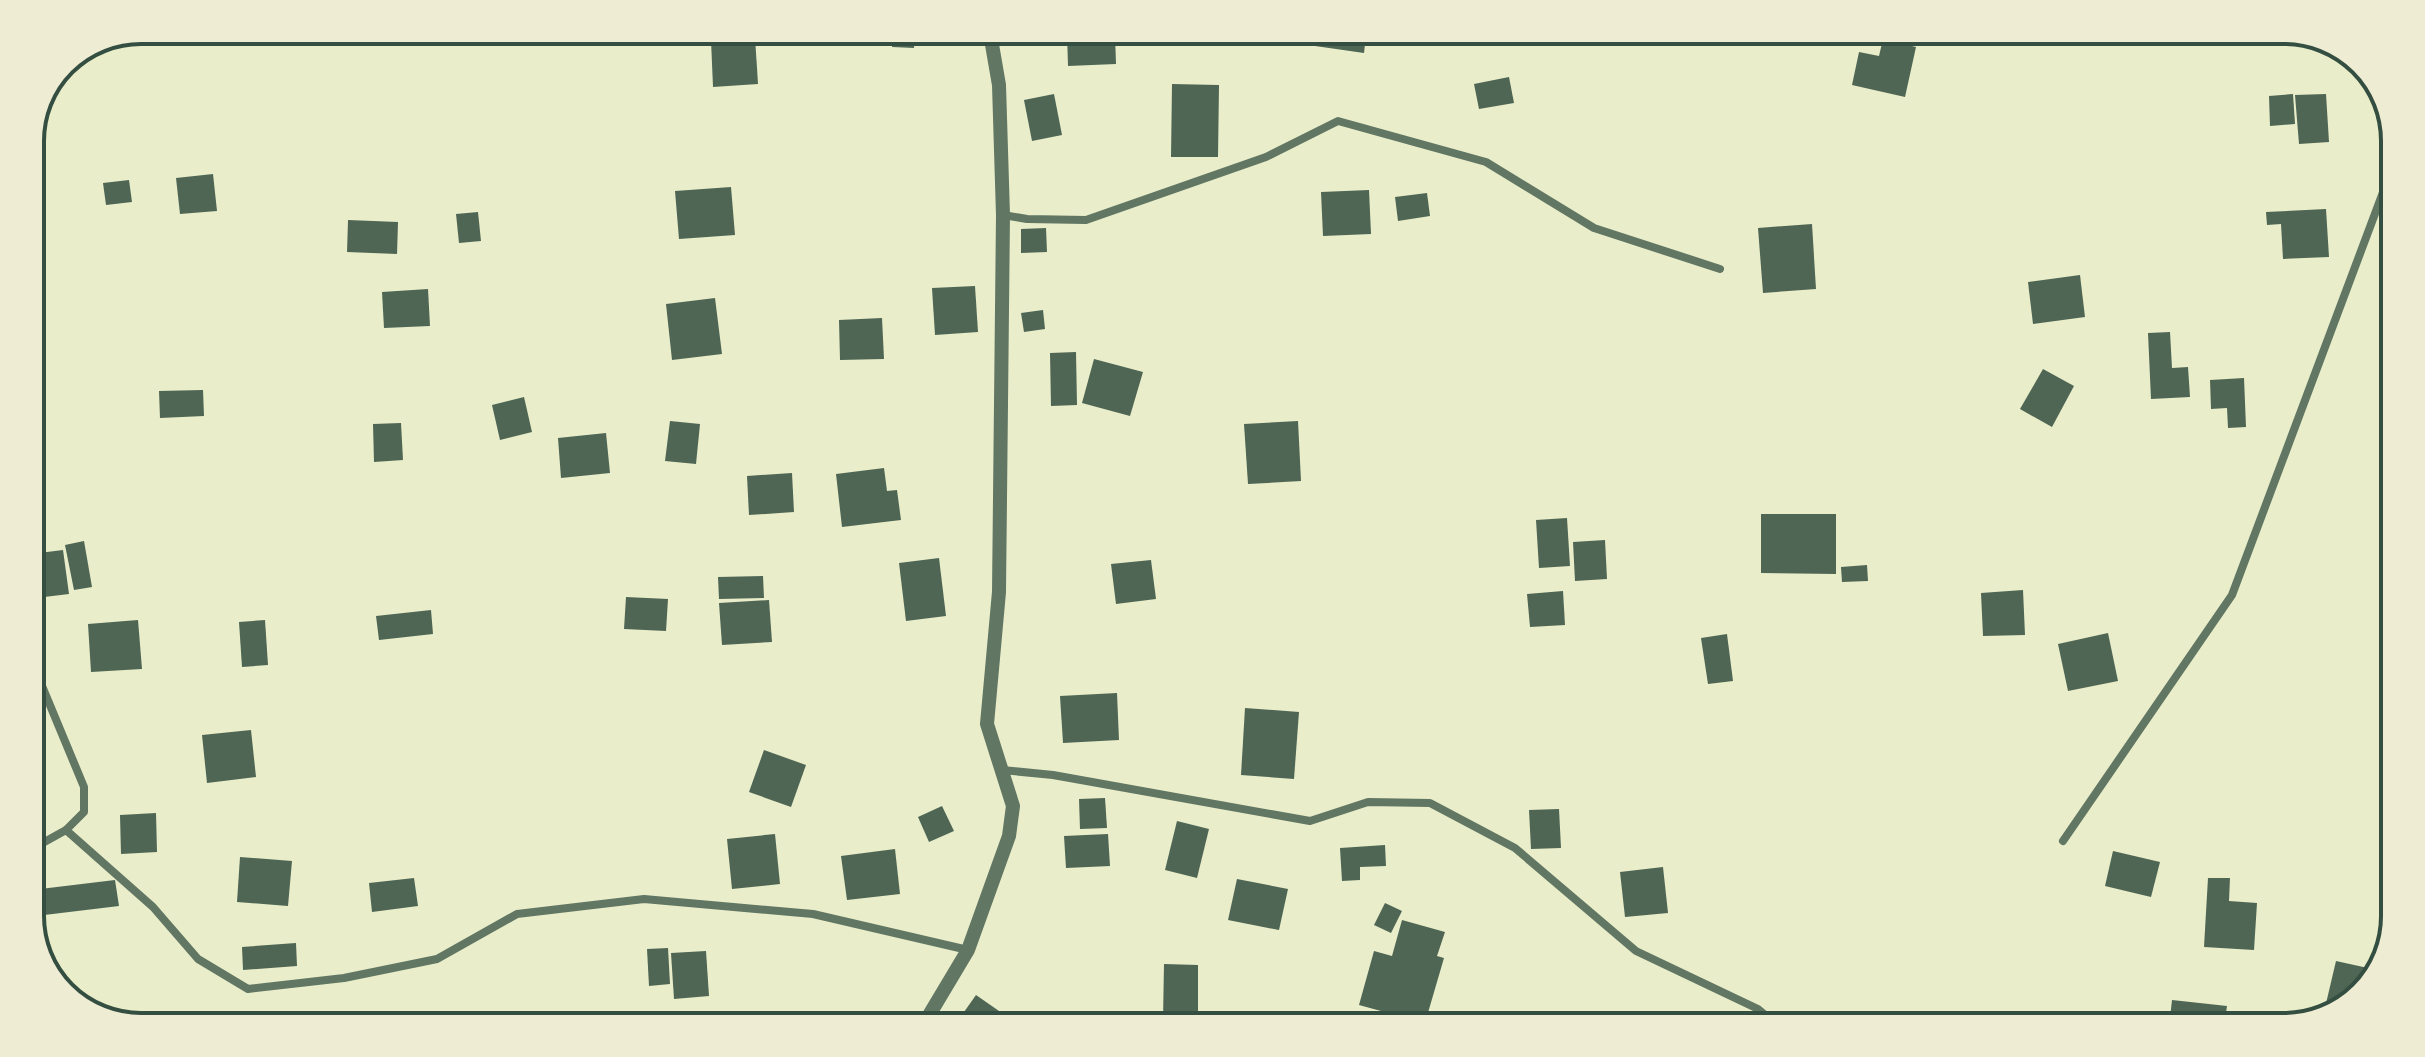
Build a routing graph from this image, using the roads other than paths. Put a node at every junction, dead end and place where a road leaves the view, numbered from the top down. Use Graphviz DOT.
graph roads {
  1 [pos="992,44"];
  2 [pos="2381,198"];
  3 [pos="1003,215"];
  4 [pos="1720,269"];
  5 [pos="44,691"];
  6 [pos="1001,770"];
  7 [pos="66,830"];
  8 [pos="2063,841"];
  9 [pos="44,842"];
  10 [pos="968,950"];
  11 [pos="930,1013"];
  12 [pos="1763,1013"];
  1 -- 3 [label="street"];
  2 -- 8 [label="street"];
  3 -- 4 [label="street"];
  3 -- 6 [label="street"];
  5 -- 7 [label="street"];
  6 -- 10 [label="street"];
  6 -- 12 [label="street"];
  7 -- 9 [label="street"];
  7 -- 10 [label="street"];
  10 -- 11 [label="street"];
}
